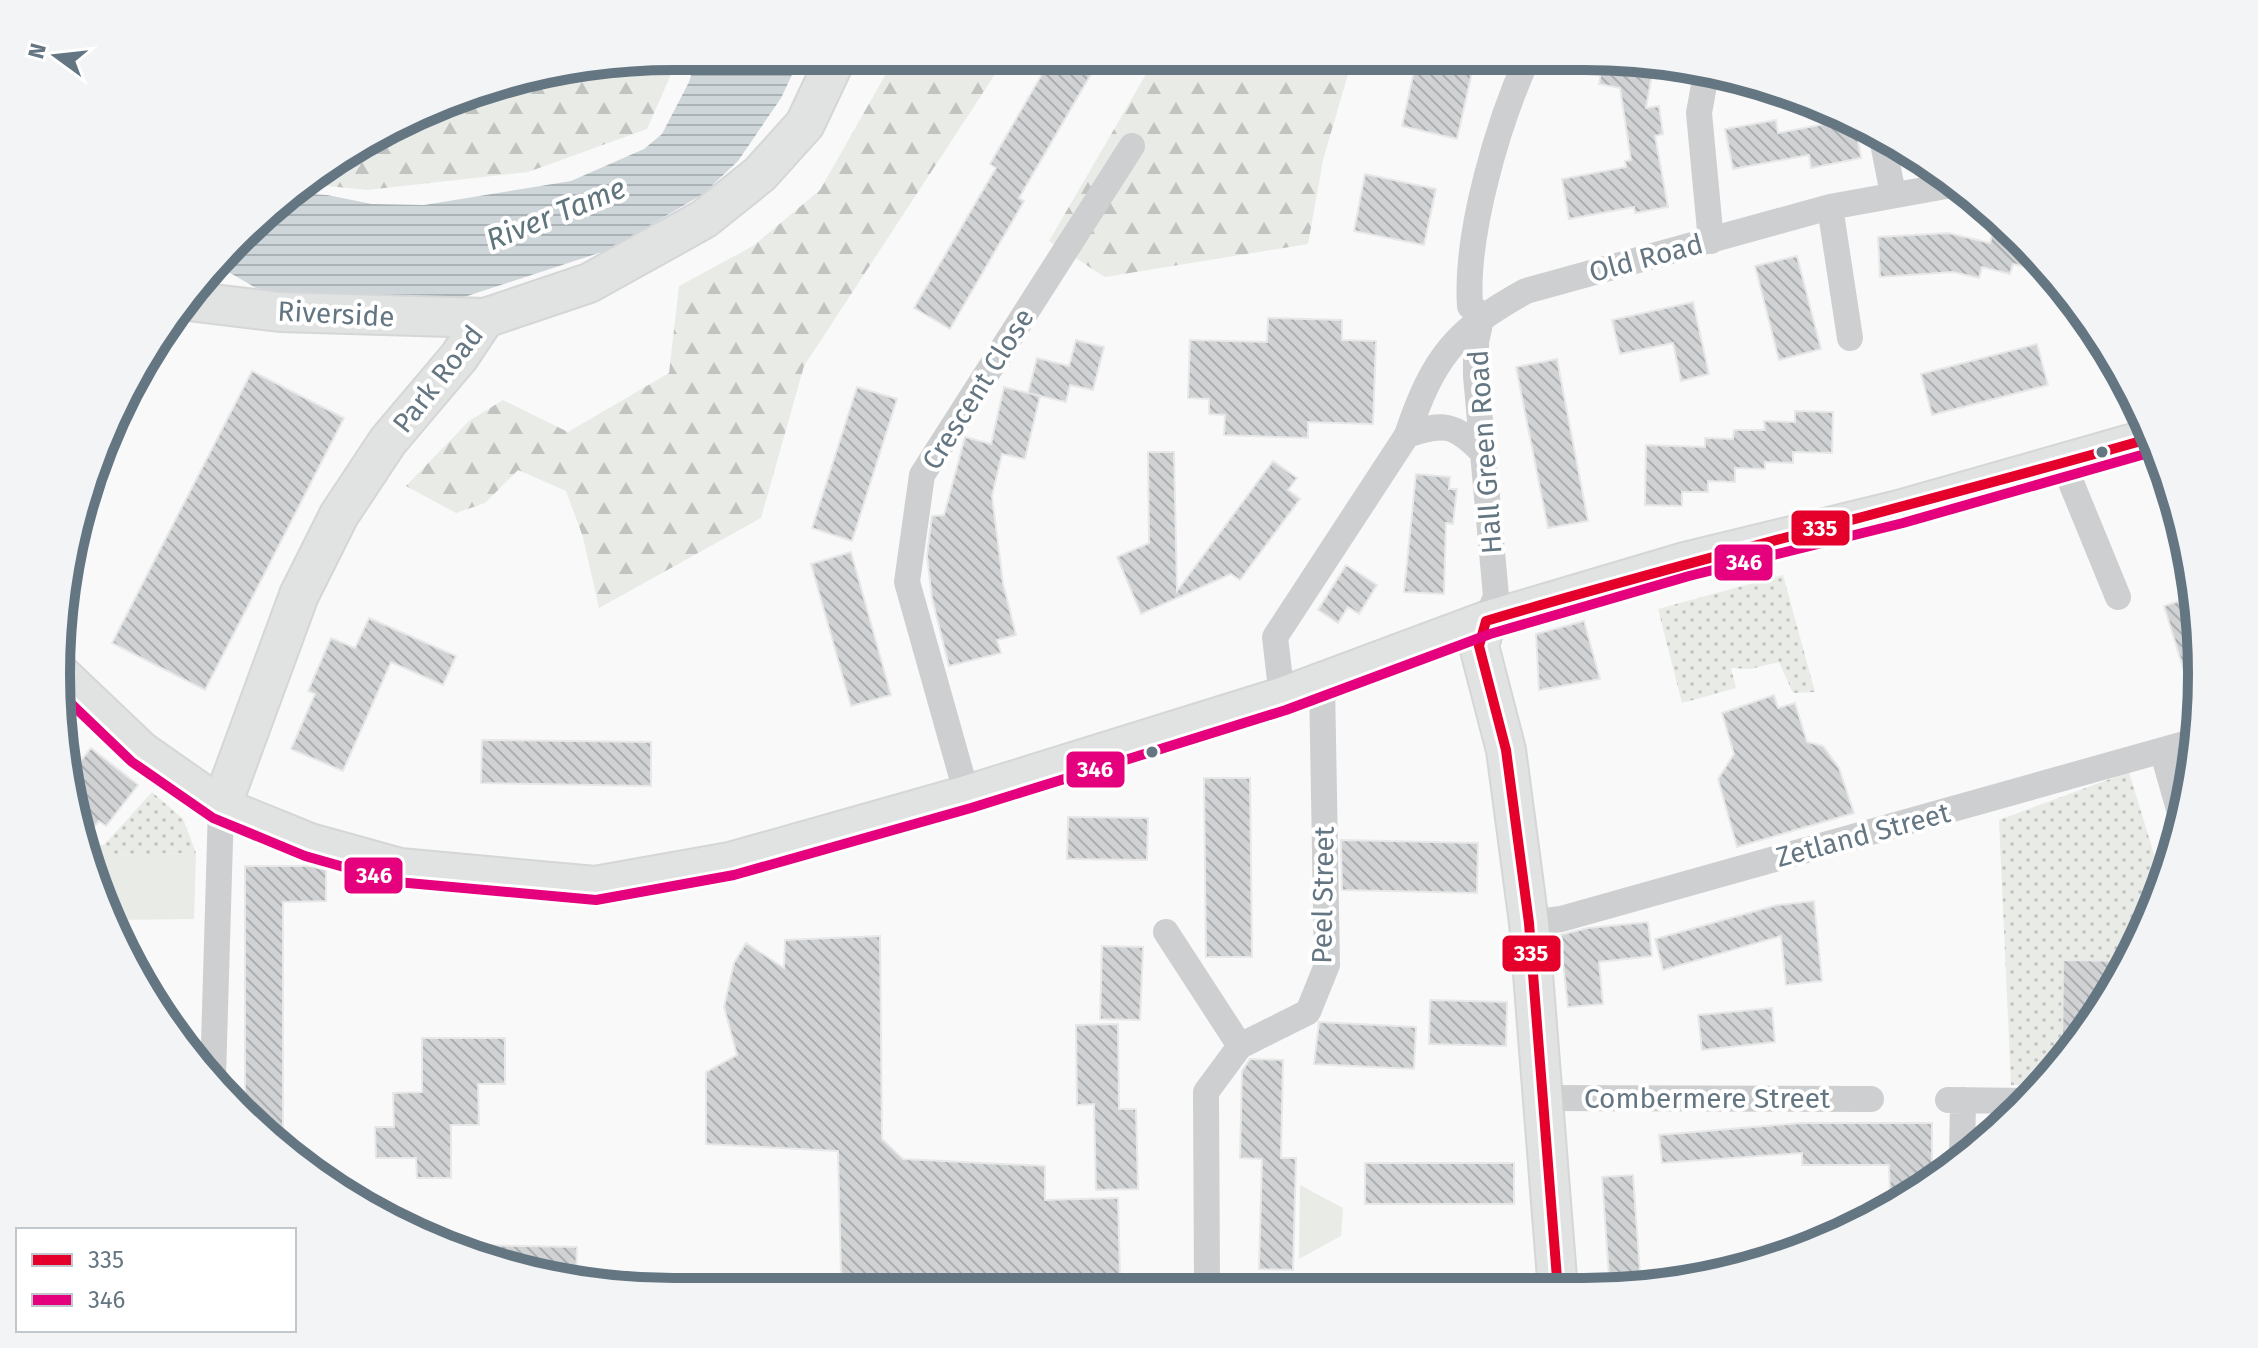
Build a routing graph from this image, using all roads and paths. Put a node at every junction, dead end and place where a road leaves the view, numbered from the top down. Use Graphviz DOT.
graph roads {
  1 [pos="830,70"];
  2 [pos="1523,70"];
  3 [pos="1704,83"];
  4 [pos="1132,146"];
  5 [pos="1884,150"];
  6 [pos="1940,187"];
  7 [pos="1893,194"];
  8 [pos="1830,207"];
  9 [pos="1711,241"];
  10 [pos="198,302"];
  11 [pos="1482,315"];
  12 [pos="485,318"];
  13 [pos="1850,338"];
  14 [pos="1407,435"];
  15 [pos="2141,441"];
  16 [pos="1482,452"];
  17 [pos="2063,463"];
  18 [pos="2118,597"];
  19 [pos="1486,621"];
  20 [pos="1322,682"];
  21 [pos="70,684"];
  22 [pos="1282,697"];
  23 [pos="2184,745"];
  24 [pos="2163,753"];
  25 [pos="967,795"];
  26 [pos="2175,796"];
  27 [pos="221,807"];
  28 [pos="1529,923"];
  29 [pos="1166,932"];
  30 [pos="1240,1046"];
  31 [pos="213,1064"];
  32 [pos="1543,1098"];
  33 [pos="1871,1099"];
  34 [pos="2011,1101"];
  35 [pos="1960,1146"];
  36 [pos="1207,1278"];
  37 [pos="1557,1278"];
  1 -- 12 [label="main road, Park Road"];
  2 -- 11 [label="street, Hall Green Road"];
  3 -- 9 [label="street"];
  4 -- 25 [label="street, Crescent Close"];
  5 -- 7 [label="street"];
  6 -- 7 [label="street, Old Road"];
  7 -- 8 [label="street, Old Road"];
  8 -- 9 [label="street, Old Road"];
  8 -- 13 [label="street"];
  9 -- 11 [label="street, Old Road"];
  10 -- 12 [label="main road, Riverside"];
  11 -- 14 [label="street, Old Road"];
  11 -- 16 [label="street, Hall Green Road"];
  12 -- 27 [label="main road, Park Road"];
  14 -- 16 [label="street"];
  14 -- 22 [label="street, Old Road"];
  15 -- 17 [label="main road"];
  16 -- 19 [label="street, Hall Green Road"];
  17 -- 18 [label="street"];
  17 -- 19 [label="main road"];
  19 -- 20 [label="main road"];
  19 -- 28 [label="main road"];
  20 -- 22 [label="main road"];
  20 -- 30 [label="street, Peel Street"];
  21 -- 27 [label="main road"];
  22 -- 25 [label="main road"];
  23 -- 24 [label="street, Zetland Street"];
  24 -- 26 [label="street"];
  24 -- 28 [label="street, Zetland Street"];
  25 -- 27 [label="main road"];
  27 -- 31 [label="street"];
  28 -- 32 [label="main road"];
  29 -- 30 [label="street"];
  30 -- 36 [label="street, Peel Street"];
  32 -- 33 [label="street, Combermere Street"];
  32 -- 37 [label="main road"];
  34 -- 35 [label="street"];
}
